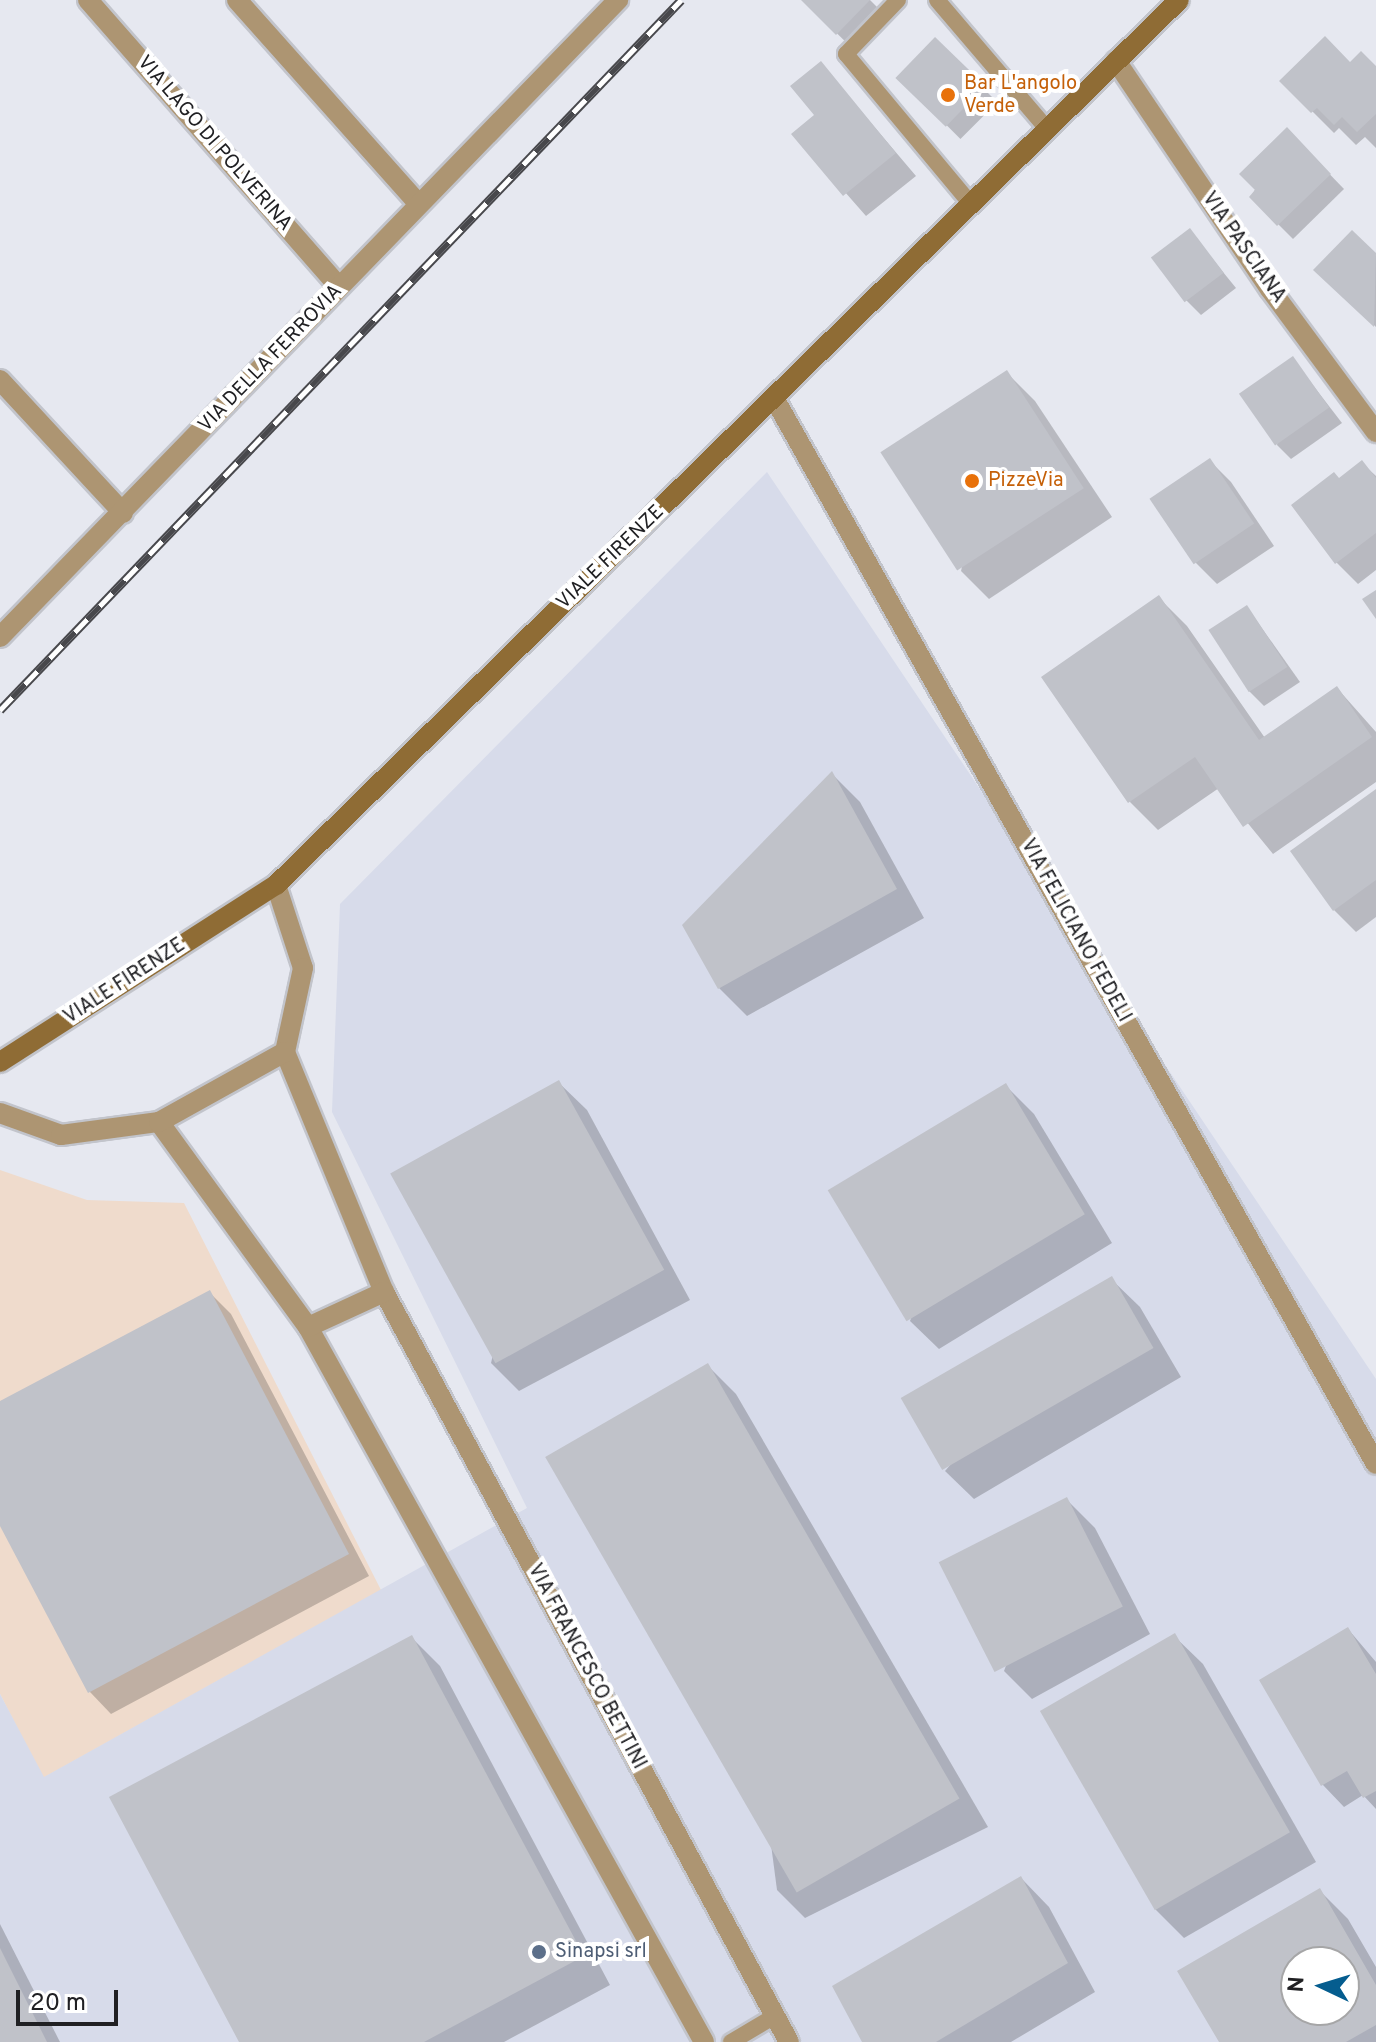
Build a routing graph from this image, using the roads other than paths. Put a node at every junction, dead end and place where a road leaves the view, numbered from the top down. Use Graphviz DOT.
graph roads {
  1 [pos="88,0"];
  2 [pos="237,0"];
  3 [pos="618,0"];
  4 [pos="898,0"];
  5 [pos="937,0"];
  6 [pos="1179,0"];
  7 [pos="1116,61"];
  8 [pos="1047,129"];
  9 [pos="419,204"];
  10 [pos="971,204"];
  11 [pos="339,287"];
  12 [pos="0,380"];
  13 [pos="774,398"];
  14 [pos="1376,432"];
  15 [pos="123,513"];
  16 [pos="0,637"];
  17 [pos="276,885"];
  18 [pos="285,1052"];
  19 [pos="0,1062"];
  20 [pos="0,1113"];
  21 [pos="159,1122"];
  22 [pos="384,1292"];
  23 [pos="308,1327"];
  24 [pos="1376,1464"];
  25 [pos="775,2016"];
  26 [pos="704,2042"];
  27 [pos="731,2042"];
  28 [pos="789,2042"];
  1 -- 11 [label="street, VIA LAGO DI POLVERINA"];
  2 -- 9 [label="street"];
  3 -- 9 [label="street, VIA DELLA FERROVIA"];
  4 -- 10 [label="lane"];
  5 -- 8 [label="lane"];
  6 -- 7 [label="main road, VIALE FIRENZE"];
  7 -- 8 [label="main road, VIALE FIRENZE"];
  7 -- 14 [label="street, VIA PASCIANA"];
  8 -- 10 [label="main road, VIALE FIRENZE"];
  9 -- 11 [label="street, VIA DELLA FERROVIA"];
  10 -- 13 [label="main road, VIALE FIRENZE"];
  11 -- 15 [label="street, VIA DELLA FERROVIA"];
  12 -- 15 [label="street"];
  13 -- 17 [label="main road, VIALE FIRENZE"];
  13 -- 24 [label="street, VIA FELICIANO FEDELI"];
  15 -- 16 [label="street, VIA DELLA FERROVIA"];
  17 -- 18 [label="street"];
  17 -- 19 [label="main road, VIALE FIRENZE"];
  18 -- 21 [label="street"];
  18 -- 22 [label="street, VIA FRANCESCO BETTINI"];
  20 -- 21 [label="street"];
  21 -- 23 [label="street"];
  22 -- 23 [label="street"];
  22 -- 25 [label="street, VIA FRANCESCO BETTINI"];
  23 -- 26 [label="street"];
  25 -- 27 [label="lane"];
  25 -- 28 [label="street, VIA FRANCESCO BETTINI"];
}
